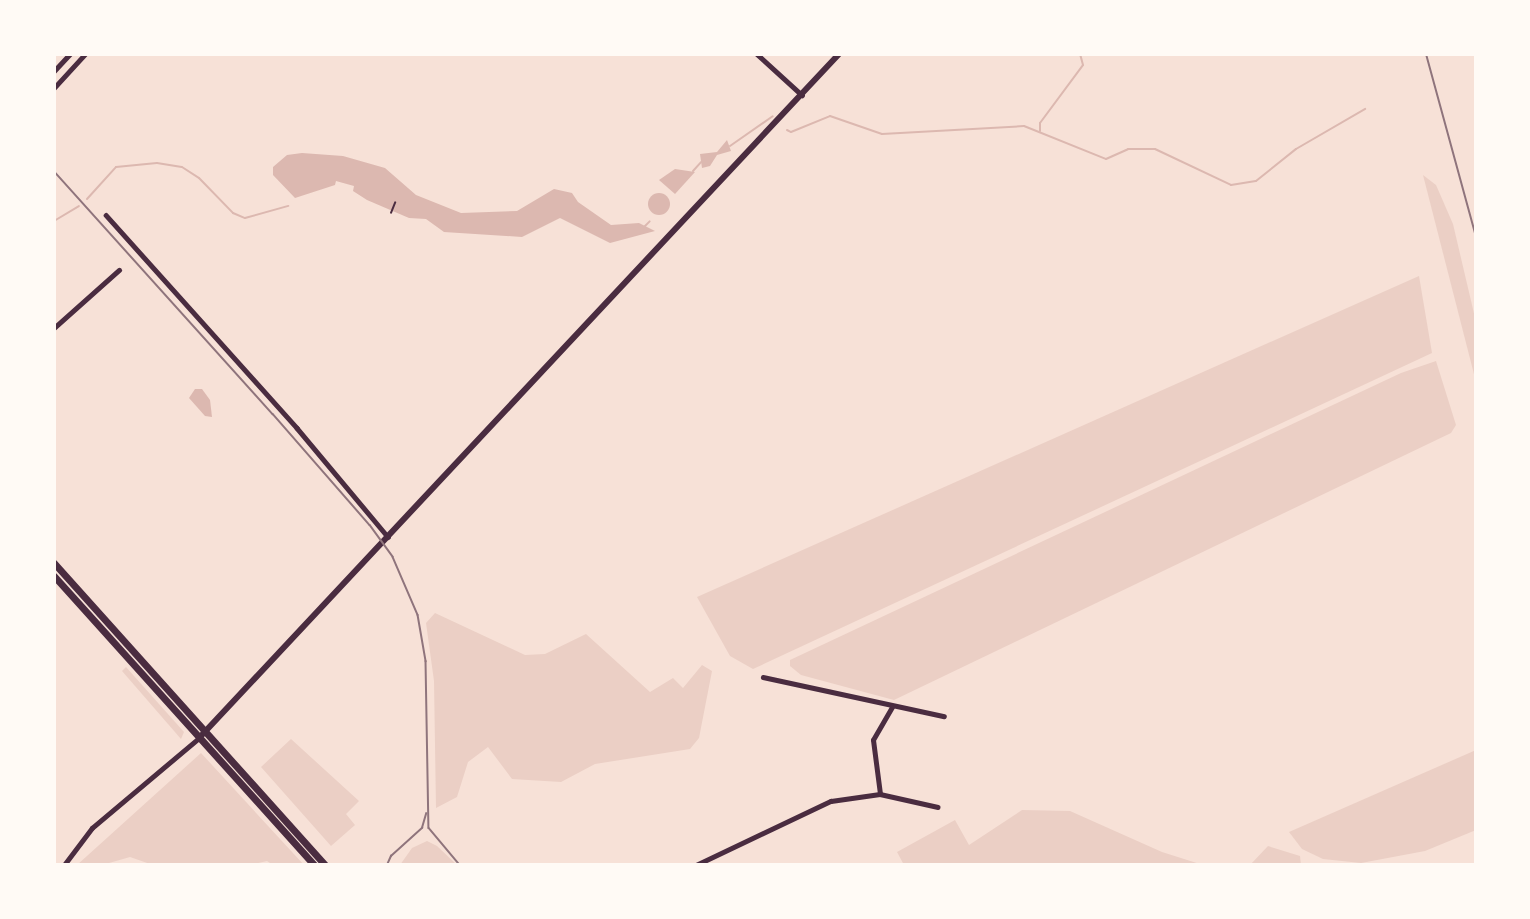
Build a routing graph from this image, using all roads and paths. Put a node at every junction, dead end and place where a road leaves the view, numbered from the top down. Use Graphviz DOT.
graph roads {
  1 [pos="70,54"];
  2 [pos="85,54"];
  3 [pos="757,54"];
  4 [pos="839,54"];
  5 [pos="54,71"];
  6 [pos="54,88"];
  7 [pos="802,95"];
  8 [pos="395,204"];
  9 [pos="391,213"];
  10 [pos="106,215"];
  11 [pos="119,270"];
  12 [pos="54,328"];
  13 [pos="388,537"];
  14 [pos="54,564"];
  15 [pos="54,576"];
  16 [pos="763,677"];
  17 [pos="892,707"];
  18 [pos="944,716"];
  19 [pos="202,734"];
  20 [pos="880,794"];
  21 [pos="938,807"];
  22 [pos="64,865"];
  23 [pos="315,865"];
  24 [pos="325,865"];
  25 [pos="696,865"];
  1 -- 5 [label="street"];
  2 -- 6 [label="street"];
  3 -- 7 [label="street"];
  4 -- 7 [label="main road"];
  7 -- 13 [label="main road"];
  8 -- 9 [label="path"];
  10 -- 13 [label="street"];
  11 -- 12 [label="street"];
  13 -- 19 [label="main road"];
  14 -- 19 [label="main road"];
  15 -- 19 [label="main road"];
  16 -- 17 [label="street"];
  17 -- 18 [label="street"];
  17 -- 20 [label="street"];
  19 -- 22 [label="street"];
  19 -- 23 [label="main road"];
  19 -- 24 [label="main road"];
  20 -- 21 [label="street"];
  20 -- 25 [label="street"];
}
